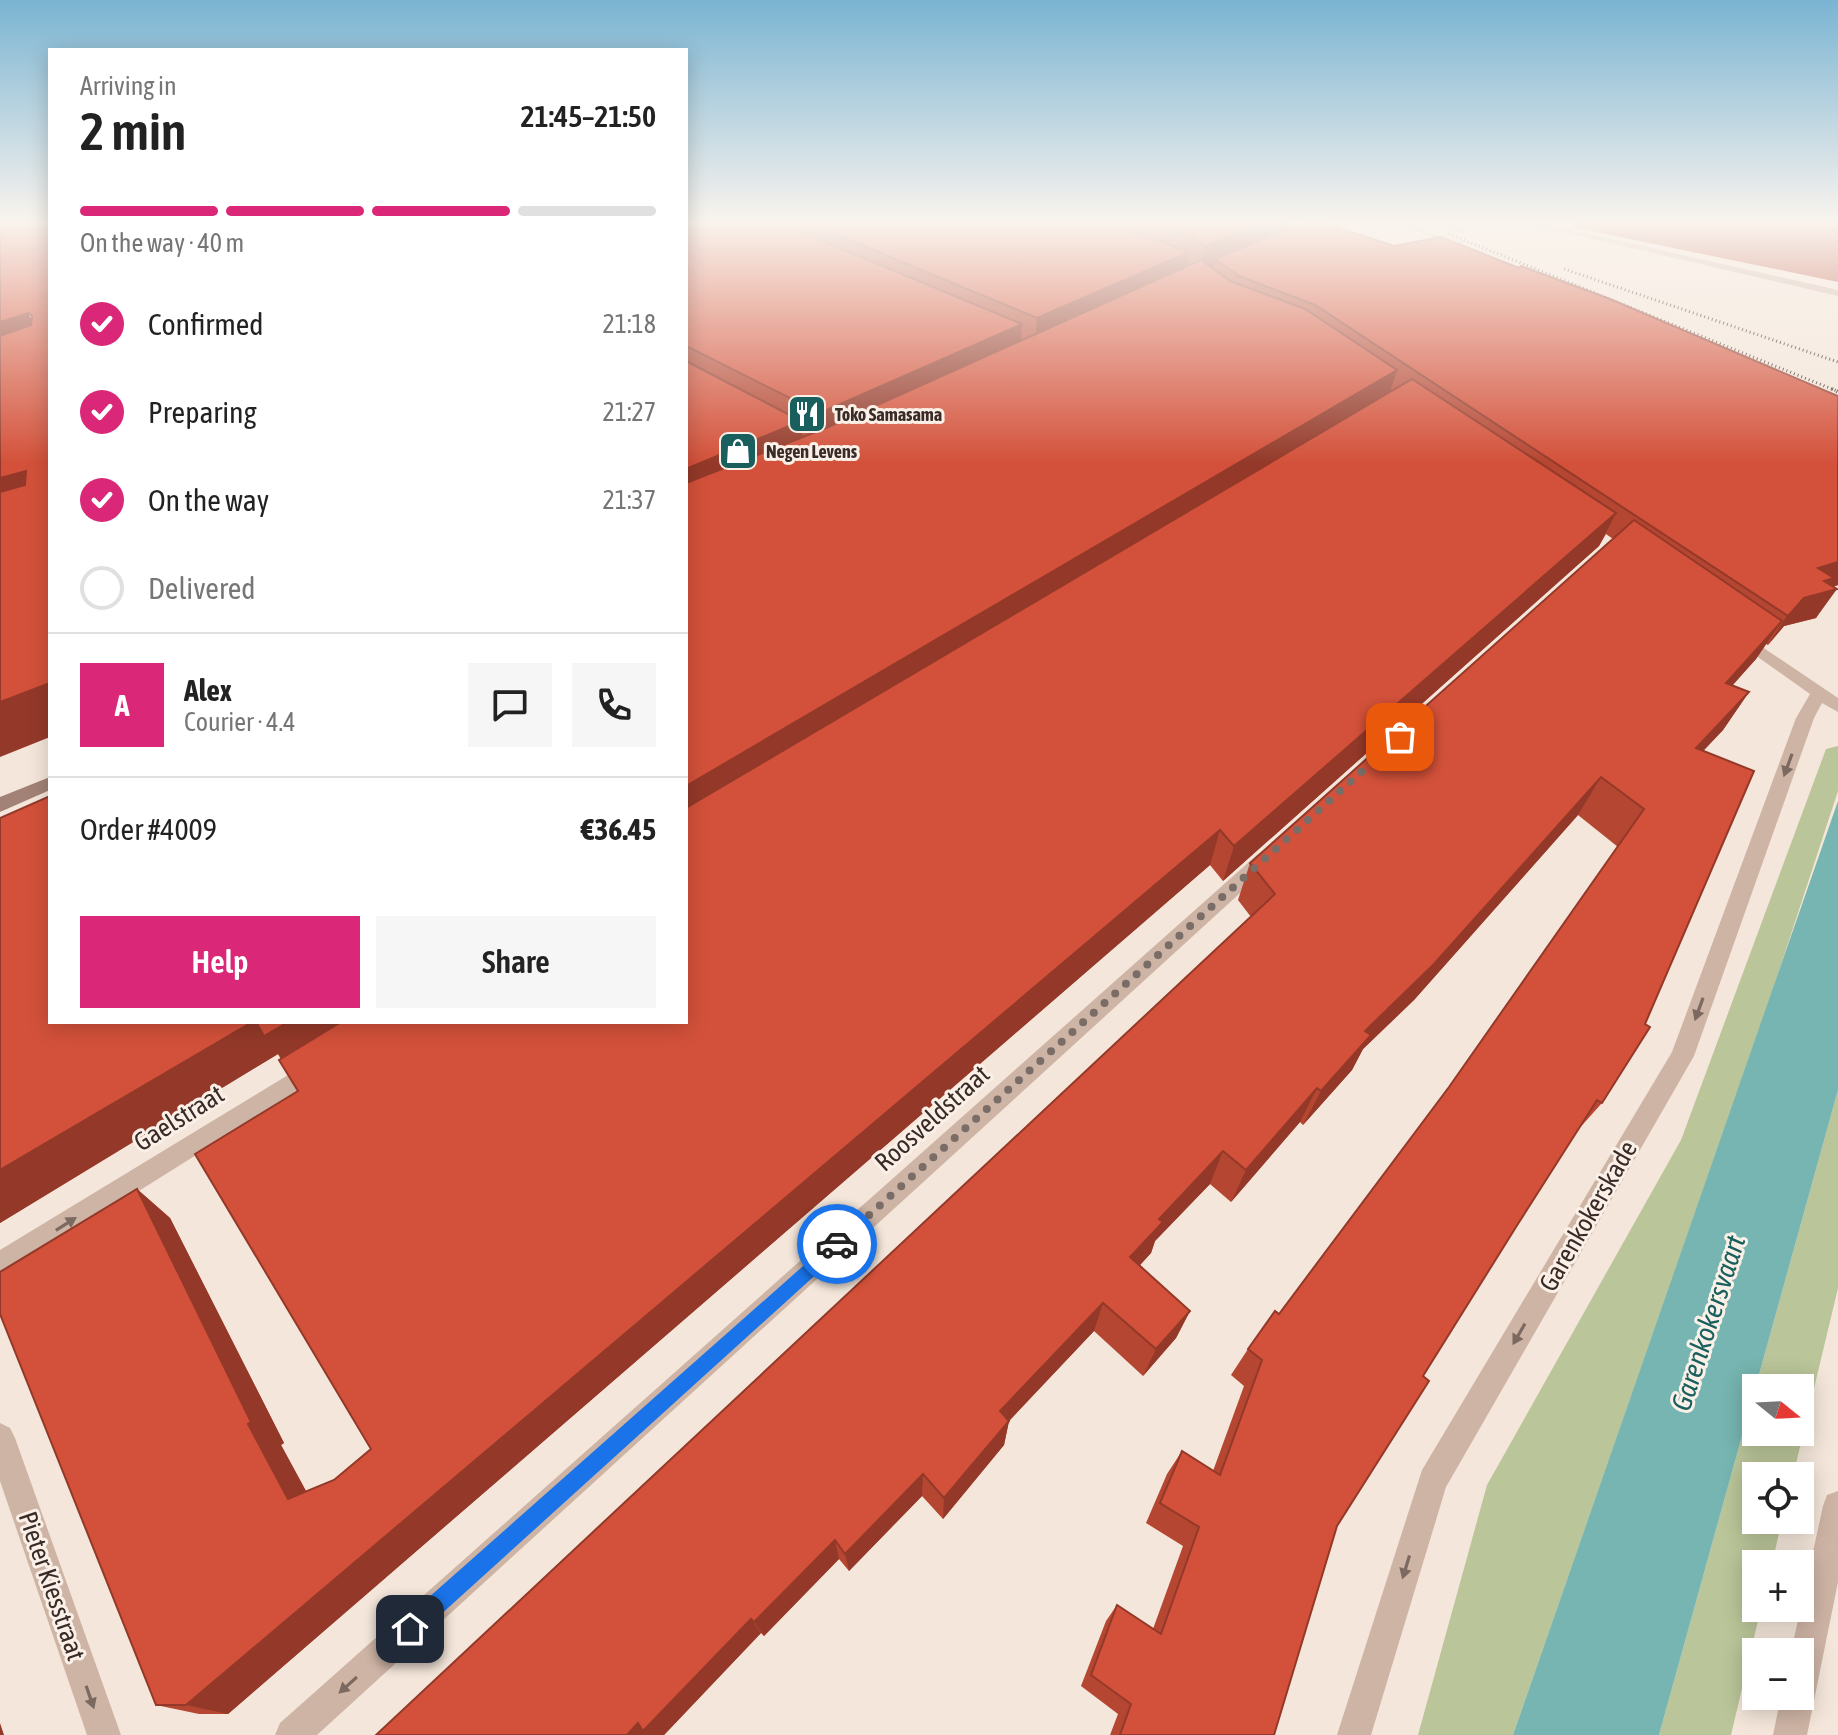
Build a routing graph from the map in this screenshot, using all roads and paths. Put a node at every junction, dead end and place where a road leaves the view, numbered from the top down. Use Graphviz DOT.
graph roads {
  1 [pos="1729,629"];
  2 [pos="1828,700"];
  3 [pos="48,784"];
  4 [pos="0,805"];
  5 [pos="1282,843"];
  6 [pos="337,1056"];
  7 [pos="0,1265"];
  8 [pos="0,1438"];
  9 [pos="1838,1506"];
  10 [pos="1810,1638"];
  11 [pos="1795,1710"];
  12 [pos="104,1735"];
  13 [pos="292,1735"];
  14 [pos="1354,1735"];
  15 [pos="1790,1735"];
  1 -- 2 [label="street"];
  2 -- 14 [label="street, Garenkokerskade, one-way"];
  3 -- 4 [label="main road"];
  5 -- 13 [label="street, Roosveldstraat, one-way"];
  7 -- 6 [label="street, Gaelstraat, one-way"];
  8 -- 12 [label="street, Pieter Kiesstraat, one-way"];
  9 -- 10 [label="street"];
  11 -- 15 [label="street"];
}
